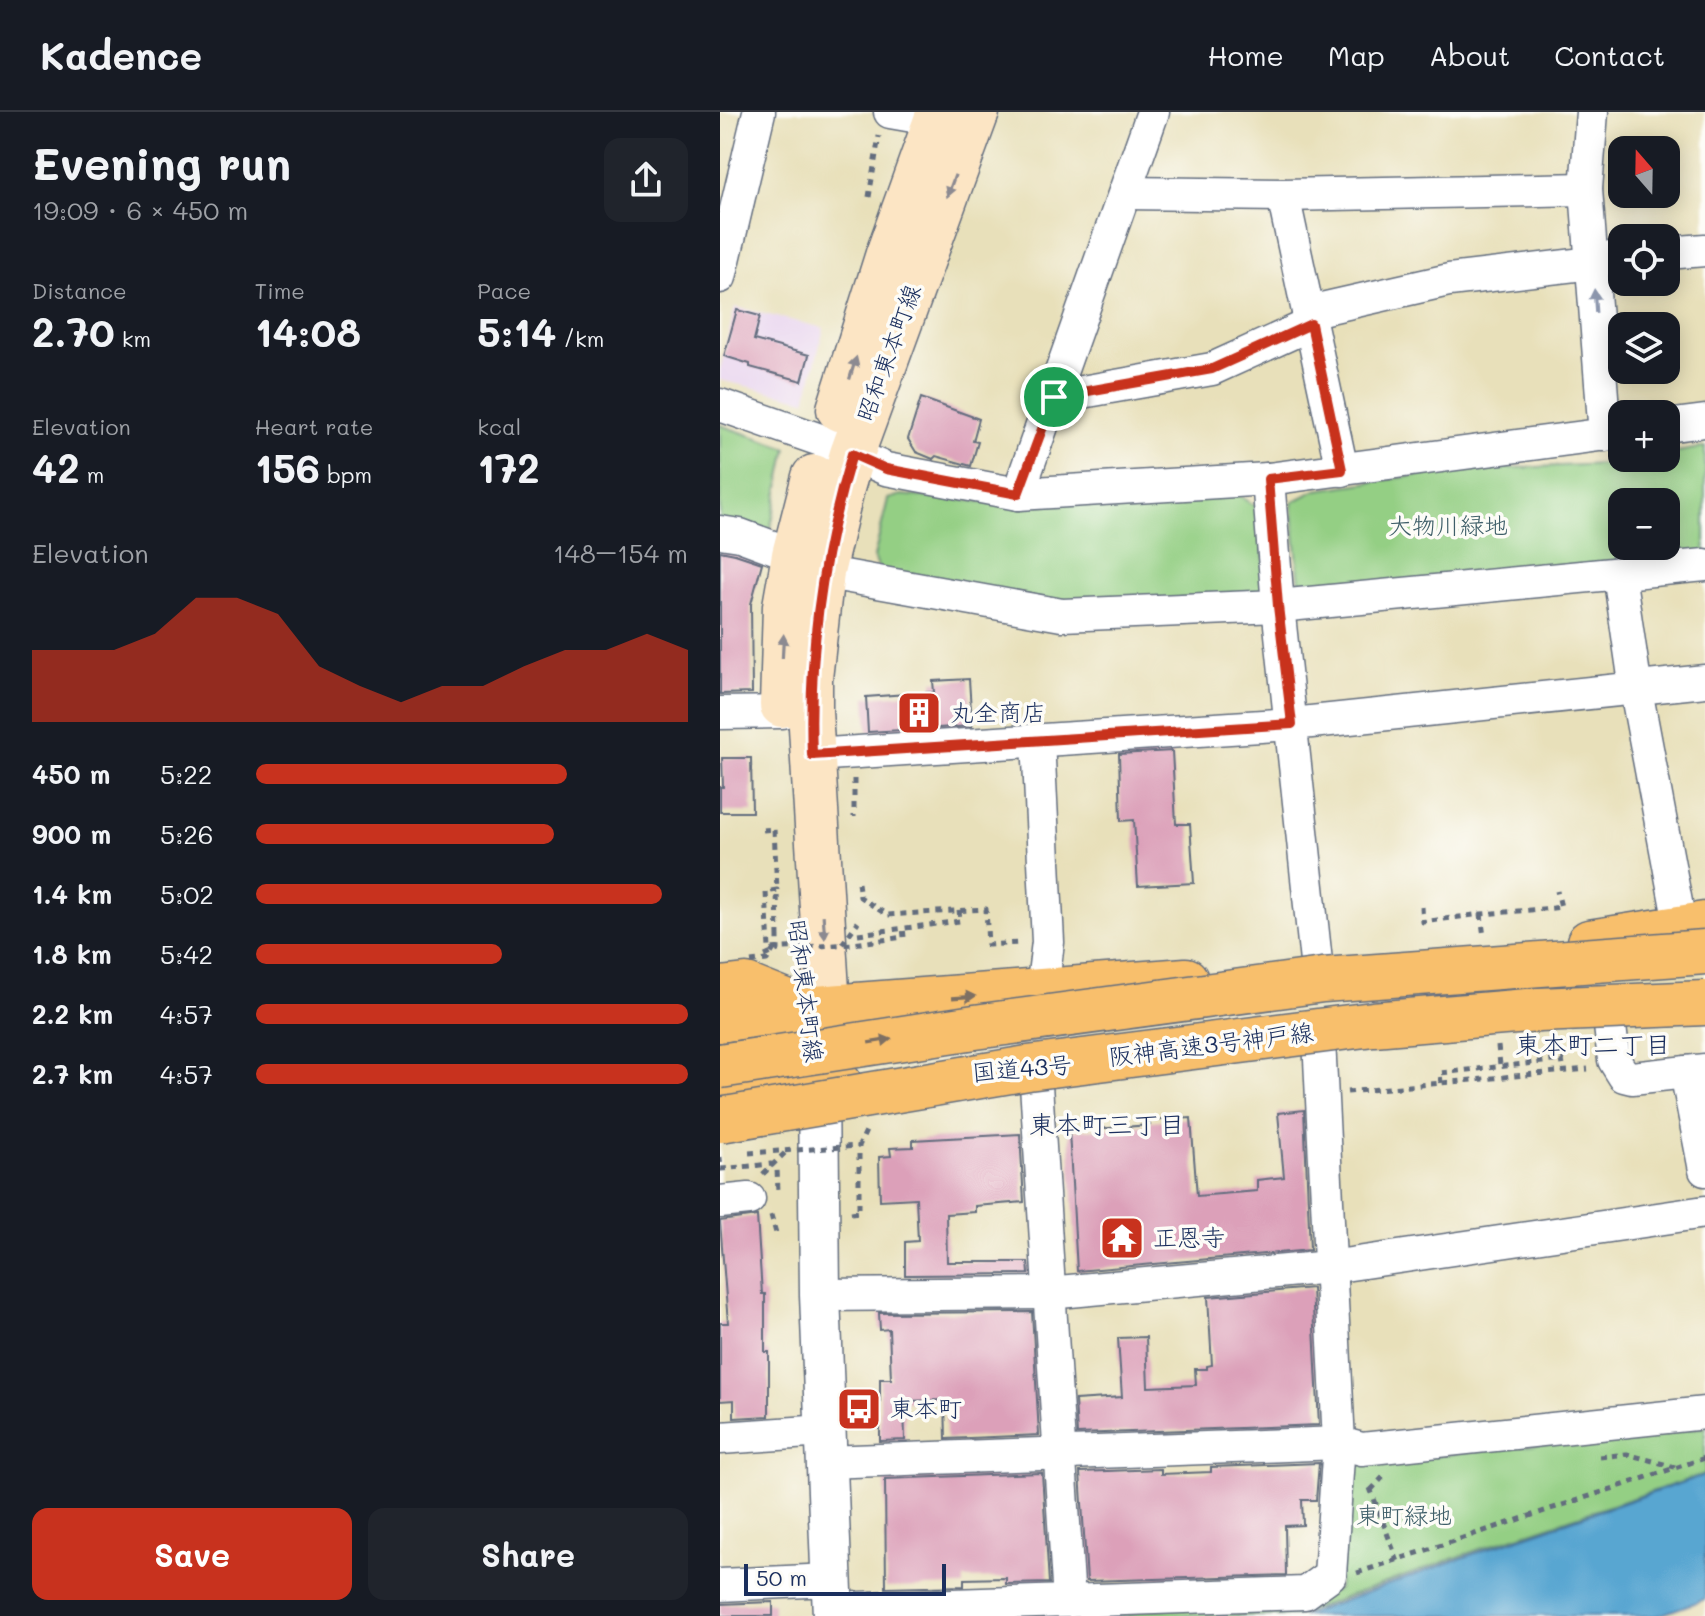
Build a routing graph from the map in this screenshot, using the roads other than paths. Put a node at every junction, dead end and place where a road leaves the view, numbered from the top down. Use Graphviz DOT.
graph roads {
  1 [pos="759,112"];
  2 [pos="1153,112"];
  3 [pos="1592,112"];
  4 [pos="950,115"];
  5 [pos="885,119"];
  6 [pos="1586,189"];
  7 [pos="1125,193"];
  8 [pos="1283,195"];
  9 [pos="1705,250"];
  10 [pos="1680,252"];
  11 [pos="1607,259"];
  12 [pos="720,277"];
  13 [pos="1310,318"];
  14 [pos="1054,397"];
  15 [pos="1612,400"];
  16 [pos="720,405"];
  17 [pos="1705,421"];
  18 [pos="1680,424"];
  19 [pos="1608,434"];
  20 [pos="839,448"];
  21 [pos="1342,470"];
  22 [pos="1268,479"];
  23 [pos="1018,494"];
  24 [pos="720,532"];
  25 [pos="808,564"];
  26 [pos="1705,565"];
  27 [pos="1619,574"];
  28 [pos="1278,606"];
  29 [pos="1705,681"];
  30 [pos="1636,690"];
  31 [pos="782,712"];
  32 [pos="720,713"];
  33 [pos="1292,724"];
  34 [pos="1038,740"];
  35 [pos="832,754"];
  36 [pos="1697,935"];
  37 [pos="1317,971"];
  38 [pos="736,976"];
  39 [pos="1042,991"];
  40 [pos="1705,992"];
  41 [pos="1705,1003"];
  42 [pos="815,1008"];
  43 [pos="1608,1009"];
  44 [pos="720,1020"];
  45 [pos="1319,1039"];
  46 [pos="1035,1069"];
  47 [pos="1696,1071"];
  48 [pos="728,1085"];
  49 [pos="818,1085"];
  50 [pos="727,1138"];
  51 [pos="1705,1170"];
  52 [pos="1705,1212"];
  53 [pos="1330,1267"];
  54 [pos="1048,1293"];
  55 [pos="820,1295"];
  56 [pos="1705,1413"];
  57 [pos="720,1438"];
  58 [pos="1339,1443"];
  59 [pos="826,1447"];
  60 [pos="1059,1455"];
  61 [pos="720,1585"];
  62 [pos="1069,1601"];
  63 [pos="832,1602"];
  1 -- 12 [label="street"];
  2 -- 7 [label="street"];
  3 -- 6 [label="street"];
  4 -- 5 [label="street"];
  4 -- 20 [label="main road, 昭和東本町線"];
  6 -- 8 [label="street"];
  6 -- 11 [label="street"];
  7 -- 8 [label="street"];
  7 -- 14 [label="street"];
  8 -- 13 [label="street"];
  9 -- 10 [label="street"];
  11 -- 13 [label="street"];
  15 -- 11 [label="street, one-way"];
  13 -- 14 [label="street"];
  13 -- 21 [label="street"];
  14 -- 23 [label="street"];
  16 -- 20 [label="street"];
  17 -- 18 [label="street"];
  19 -- 21 [label="street"];
  20 -- 23 [label="street"];
  20 -- 25 [label="main road, 昭和東本町線"];
  21 -- 22 [label="street"];
  22 -- 23 [label="street"];
  22 -- 28 [label="street"];
  24 -- 25 [label="street"];
  25 -- 28 [label="street"];
  31 -- 25 [label="main road, 昭和東本町線, one-way"];
  25 -- 35 [label="main road, 昭和東本町線"];
  26 -- 27 [label="street"];
  27 -- 28 [label="street"];
  27 -- 30 [label="street"];
  28 -- 33 [label="street"];
  29 -- 30 [label="street"];
  30 -- 33 [label="street"];
  30 -- 36 [label="street"];
  31 -- 32 [label="street"];
  31 -- 42 [label="main road, 昭和東本町線"];
  33 -- 34 [label="street"];
  33 -- 37 [label="street"];
  34 -- 35 [label="street"];
  34 -- 39 [label="street"];
  35 -- 42 [label="main road, 昭和東本町線, one-way"];
  36 -- 37 [label="highway"];
  48 -- 36 [label="highway, 阪神高速3号神戸線, one-way, bridge"];
  37 -- 39 [label="highway"];
  38 -- 42 [label="highway"];
  42 -- 39 [label="highway, one-way"];
  40 -- 43 [label="highway, 国道43号"];
  41 -- 50 [label="highway, 阪神高速3号神戸線, bridge"];
  42 -- 44 [label="highway"];
  42 -- 49 [label="main road, 昭和東本町線"];
  43 -- 45 [label="highway, 国道43号"];
  43 -- 47 [label="street"];
  45 -- 46 [label="highway, 国道43号"];
  45 -- 53 [label="street"];
  46 -- 49 [label="highway, 国道43号"];
  46 -- 54 [label="street"];
  47 -- 51 [label="street"];
  48 -- 49 [label="highway, 国道43号"];
  49 -- 55 [label="street"];
  52 -- 53 [label="street"];
  53 -- 54 [label="street"];
  53 -- 58 [label="street"];
  54 -- 55 [label="street"];
  54 -- 60 [label="street"];
  55 -- 59 [label="street"];
  56 -- 58 [label="street"];
  57 -- 59 [label="street"];
  58 -- 60 [label="street"];
  58 -- 62 [label="street"];
  59 -- 60 [label="street"];
  59 -- 63 [label="street"];
  60 -- 62 [label="street"];
  61 -- 63 [label="street"];
  62 -- 63 [label="street"];
}
